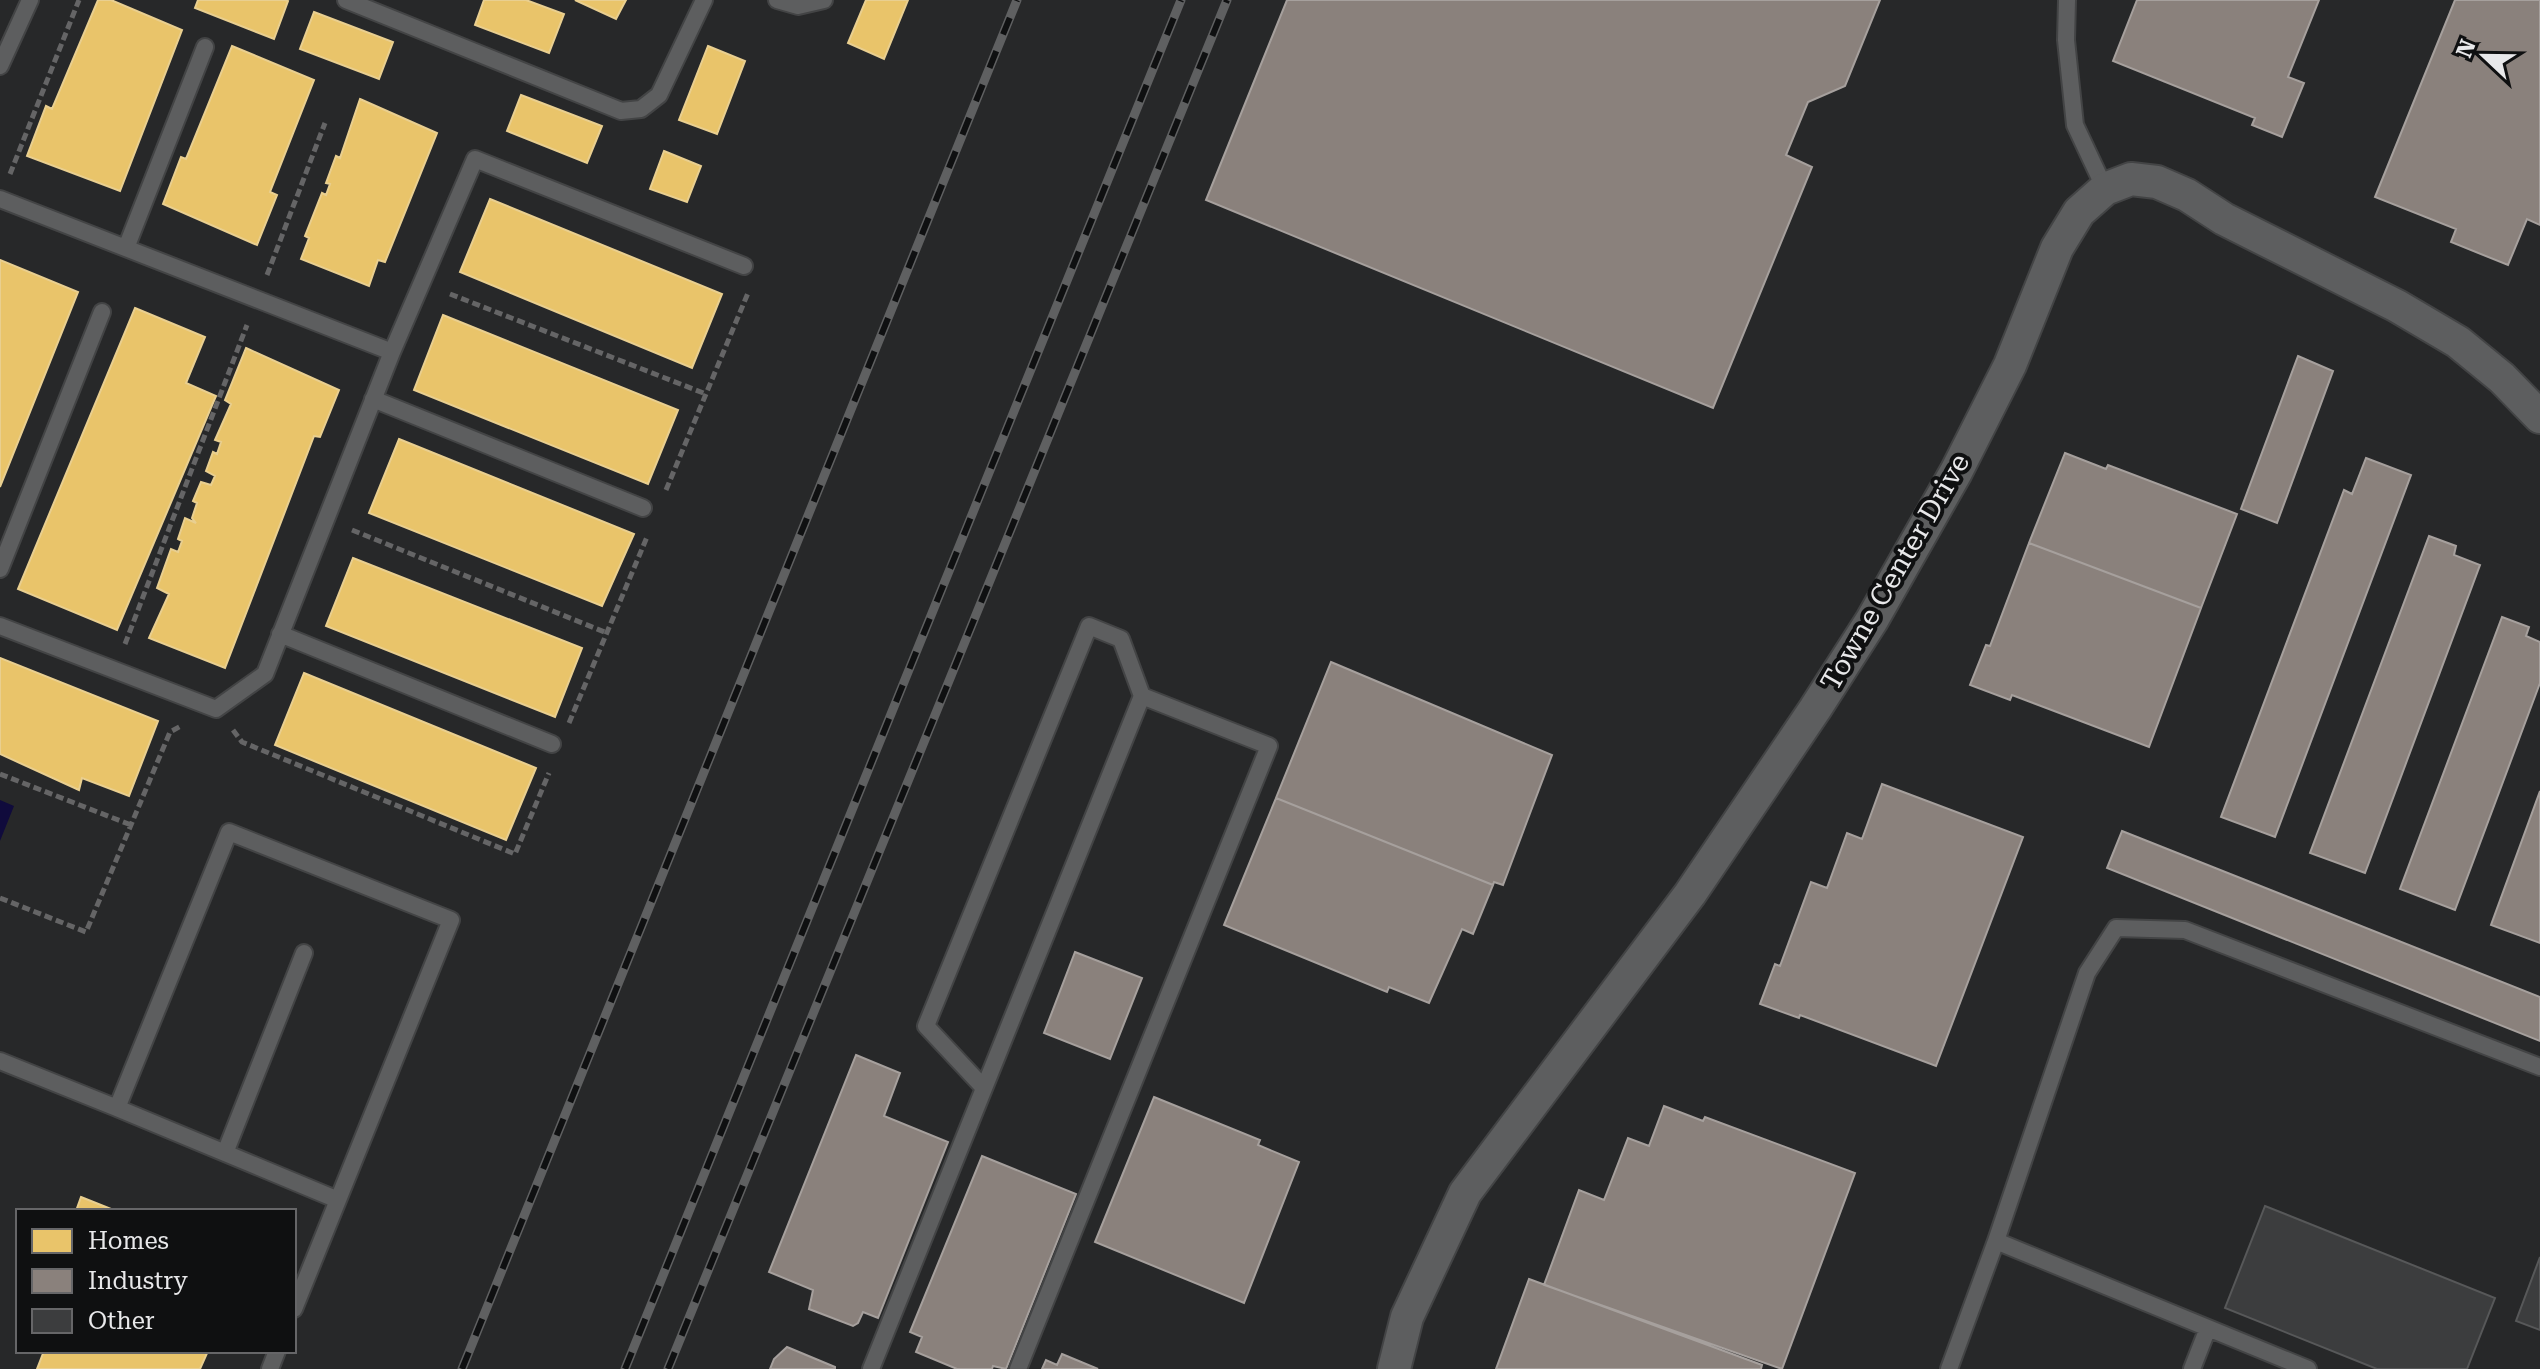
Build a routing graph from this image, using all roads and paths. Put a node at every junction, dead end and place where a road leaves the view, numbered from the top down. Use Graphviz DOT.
graph roads {
  1 [pos="30,0"];
  2 [pos="79,0"];
  3 [pos="346,0"];
  4 [pos="704,0"];
  5 [pos="777,0"];
  6 [pos="824,0"];
  7 [pos="2067,0"];
  8 [pos="205,47"];
  9 [pos="0,66"];
  10 [pos="325,123"];
  11 [pos="2105,189"];
  12 [pos="0,199"];
  13 [pos="126,248"];
  14 [pos="744,266"];
  15 [pos="422,283"];
  16 [pos="257,299"];
  17 [pos="102,312"];
  18 [pos="392,352"];
  19 [pos="706,394"];
  20 [pos="373,399"];
  21 [pos="2540,415"];
  22 [pos="643,508"];
  23 [pos="326,519"];
  24 [pos="0,569"];
  25 [pos="0,626"];
  26 [pos="607,633"];
  27 [pos="280,634"];
  28 [pos="115,671"];
  29 [pos="1142,696"];
  30 [pos="552,744"];
  31 [pos="0,774"];
  32 [pos="131,825"];
  33 [pos="304,953"];
  34 [pos="0,1061"];
  35 [pos="2540,1067"];
  36 [pos="984,1088"];
  37 [pos="117,1108"];
  38 [pos="225,1153"];
  39 [pos="338,1200"];
  40 [pos="1996,1241"];
  41 [pos="296,1304"];
  42 [pos="2208,1328"];
  43 [pos="871,1369"];
  44 [pos="1018,1369"];
  45 [pos="1394,1369"];
  46 [pos="1949,1369"];
  47 [pos="2192,1369"];
  48 [pos="2308,1369"];
  1 -- 9 [label="lane"];
  2 -- 12 [label="path"];
  3 -- 4 [label="lane"];
  5 -- 6 [label="lane"];
  7 -- 11 [label="lane"];
  8 -- 13 [label="lane"];
  10 -- 16 [label="path"];
  11 -- 21 [label="street"];
  11 -- 45 [label="street, Towne Center Drive"];
  12 -- 13 [label="lane"];
  13 -- 16 [label="lane"];
  14 -- 15 [label="lane"];
  15 -- 18 [label="lane"];
  15 -- 19 [label="path"];
  16 -- 18 [label="lane"];
  16 -- 28 [label="path"];
  17 -- 24 [label="lane"];
  18 -- 20 [label="lane"];
  20 -- 22 [label="lane"];
  20 -- 23 [label="lane"];
  23 -- 26 [label="path"];
  23 -- 27 [label="lane"];
  25 -- 28 [label="lane"];
  27 -- 28 [label="lane"];
  27 -- 30 [label="lane"];
  29 -- 36 [label="lane"];
  29 -- 36 [label="lane"];
  29 -- 44 [label="lane"];
  31 -- 32 [label="path"];
  33 -- 38 [label="lane"];
  34 -- 37 [label="lane"];
  35 -- 40 [label="lane"];
  36 -- 43 [label="lane"];
  37 -- 38 [label="lane"];
  37 -- 39 [label="lane"];
  38 -- 39 [label="lane"];
  39 -- 41 [label="lane"];
  40 -- 42 [label="lane"];
  40 -- 46 [label="lane"];
  42 -- 47 [label="lane"];
  42 -- 48 [label="lane"];
}
